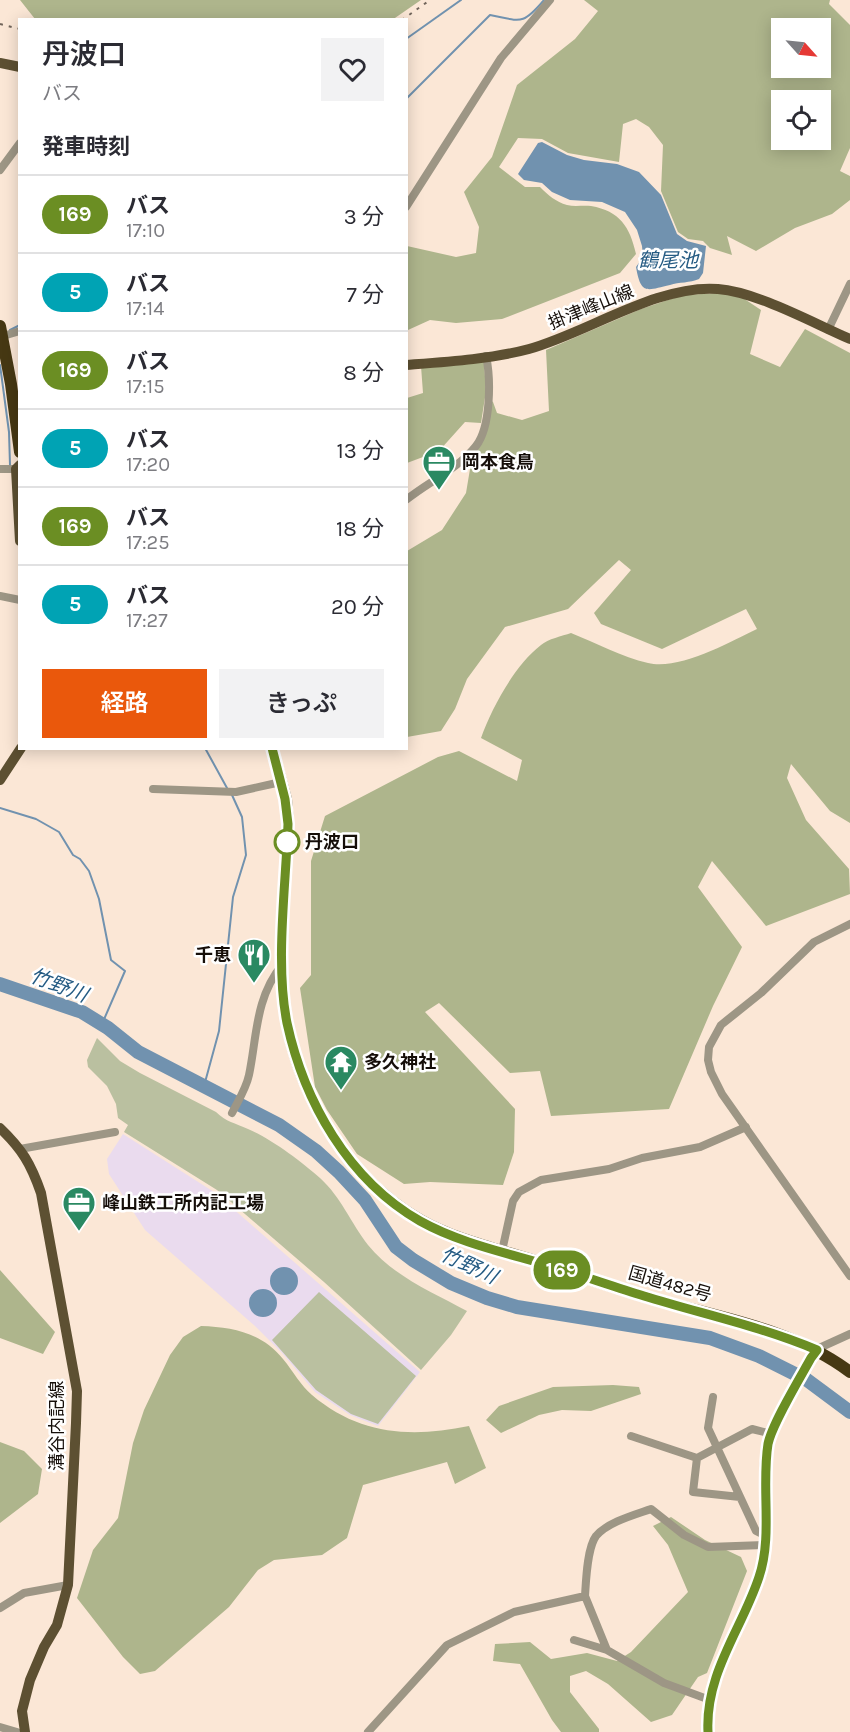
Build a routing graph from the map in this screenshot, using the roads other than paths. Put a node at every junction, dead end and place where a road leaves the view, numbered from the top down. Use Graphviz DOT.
graph roads {
  1 [pos="550,0"];
  2 [pos="0,63"];
  3 [pos="18,67"];
  4 [pos="18,146"];
  5 [pos="0,170"];
  6 [pos="408,204"];
  7 [pos="850,284"];
  8 [pos="828,330"];
  9 [pos="18,331"];
  10 [pos="2,335"];
  11 [pos="850,339"];
  12 [pos="486,356"];
  13 [pos="408,365"];
  14 [pos="18,439"];
  15 [pos="18,467"];
  16 [pos="0,469"];
  17 [pos="408,498"];
  18 [pos="0,596"];
  19 [pos="18,600"];
  20 [pos="20,750"];
  21 [pos="273,750"];
  22 [pos="0,780"];
  23 [pos="281,782"];
  24 [pos="153,789"];
  25 [pos="850,924"];
  26 [pos="282,965"];
  27 [pos="232,1113"];
  28 [pos="746,1127"];
  29 [pos="0,1128"];
  30 [pos="115,1132"];
  31 [pos="20,1149"];
  32 [pos="502,1251"];
  33 [pos="850,1276"];
  34 [pos="850,1334"];
  35 [pos="814,1354"];
  36 [pos="850,1372"];
  37 [pos="713,1397"];
  38 [pos="772,1434"];
  39 [pos="631,1436"];
  40 [pos="717,1447"];
  41 [pos="698,1458"];
  42 [pos="740,1497"];
  43 [pos="764,1540"];
  44 [pos="68,1585"];
  45 [pos="585,1596"];
  46 [pos="0,1608"];
  47 [pos="574,1640"];
  48 [pos="607,1650"];
  49 [pos="710,1700"];
  50 [pos="0,1727"];
  51 [pos="17,1732"];
  52 [pos="25,1732"];
  53 [pos="368,1732"];
  54 [pos="708,1732"];
  1 -- 6 [label="street"];
  2 -- 3 [label="main road"];
  4 -- 5 [label="street"];
  7 -- 8 [label="street"];
  8 -- 11 [label="main road, 掛津峰山線"];
  8 -- 12 [label="main road, 掛津峰山線"];
  9 -- 10 [label="street"];
  10 -- 14 [label="highway"];
  12 -- 13 [label="main road, 掛津峰山線"];
  12 -- 17 [label="street"];
  15 -- 16 [label="street"];
  18 -- 19 [label="street"];
  20 -- 22 [label="main road"];
  21 -- 23 [label="highway, 国道482号"];
  23 -- 24 [label="street"];
  23 -- 26 [label="highway, 国道482号"];
  25 -- 28 [label="street"];
  26 -- 27 [label="street"];
  26 -- 32 [label="highway, 国道482号"];
  28 -- 32 [label="street"];
  28 -- 33 [label="street"];
  29 -- 31 [label="main road, 溝谷内記線"];
  30 -- 31 [label="street"];
  31 -- 44 [label="main road, 溝谷内記線"];
  32 -- 35 [label="highway, 国道482号"];
  34 -- 35 [label="street"];
  35 -- 36 [label="highway, 国道482号"];
  35 -- 38 [label="highway"];
  37 -- 40 [label="street"];
  38 -- 40 [label="street"];
  38 -- 43 [label="highway"];
  39 -- 41 [label="street"];
  40 -- 41 [label="street"];
  40 -- 42 [label="street"];
  41 -- 42 [label="street"];
  42 -- 43 [label="street"];
  43 -- 45 [label="street"];
  43 -- 49 [label="highway"];
  44 -- 46 [label="street"];
  44 -- 52 [label="main road, 溝谷内記線"];
  45 -- 48 [label="street"];
  45 -- 53 [label="street"];
  47 -- 48 [label="street"];
  48 -- 49 [label="street"];
  49 -- 54 [label="highway"];
  50 -- 51 [label="street"];
}
